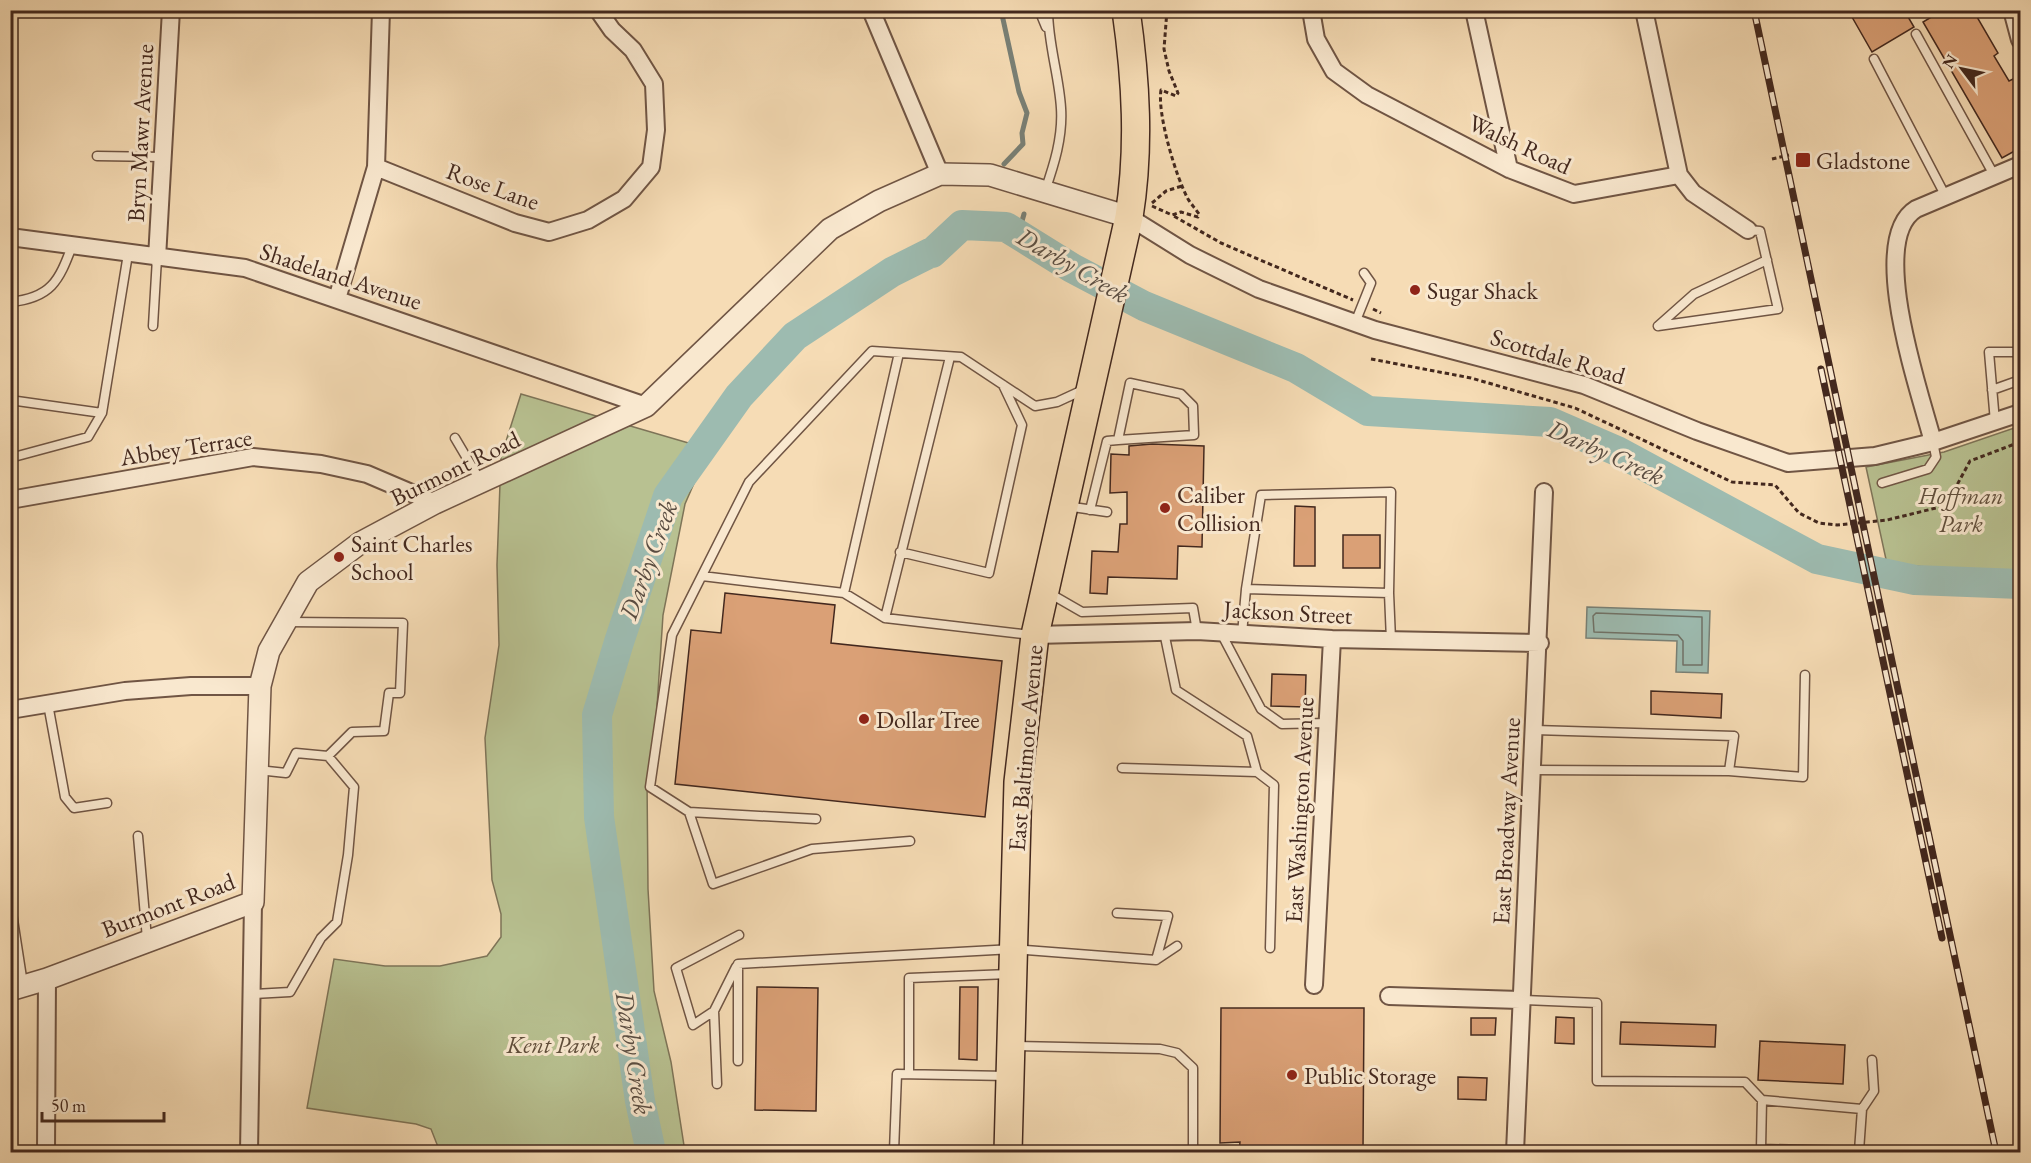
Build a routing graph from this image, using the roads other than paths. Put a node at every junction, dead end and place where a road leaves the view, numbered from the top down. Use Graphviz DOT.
graph roads {
  1 [pos="171,10"];
  2 [pos="381,10"];
  3 [pos="598,10"];
  4 [pos="870,10"];
  5 [pos="1039,10"];
  6 [pos="1048,10"];
  7 [pos="1126,10"];
  8 [pos="1311,10"];
  9 [pos="1474,10"];
  10 [pos="1644,10"];
  11 [pos="2012,10"];
  12 [pos="1048,30"];
  13 [pos="1916,34"];
  14 [pos="2020,40"];
  15 [pos="1874,59"];
  16 [pos="97,156"];
  17 [pos="163,157"];
  18 [pos="2020,165"];
  19 [pos="376,167"];
  20 [pos="1509,169"];
  21 [pos="940,174"];
  22 [pos="1679,175"];
  23 [pos="1994,175"];
  24 [pos="1045,192"];
  25 [pos="1945,195"];
  26 [pos="1126,228"];
  27 [pos="1749,230"];
  28 [pos="10,237"];
  29 [pos="72,246"];
  30 [pos="128,254"];
  31 [pos="157,258"];
  32 [pos="1767,260"];
  33 [pos="1364,273"];
  34 [pos="337,299"];
  35 [pos="10,302"];
  36 [pos="1355,323"];
  37 [pos="153,326"];
  38 [pos="2020,352"];
  39 [pos="899,353"];
  40 [pos="950,357"];
  41 [pos="2020,380"];
  42 [pos="1003,385"];
  43 [pos="1089,387"];
  44 [pos="1992,390"];
  45 [pos="10,400"];
  46 [pos="646,406"];
  47 [pos="102,413"];
  48 [pos="2020,413"];
  49 [pos="1995,422"];
  50 [pos="455,438"];
  51 [pos="1118,440"];
  52 [pos="1933,442"];
  53 [pos="10,458"];
  54 [pos="481,482"];
  55 [pos="1882,483"];
  56 [pos="1544,492"];
  57 [pos="10,500"];
  58 [pos="435,503"];
  59 [pos="1063,506"];
  60 [pos="1090,510"];
  61 [pos="1107,512"];
  62 [pos="900,552"];
  63 [pos="702,576"];
  64 [pos="1246,589"];
  65 [pos="1043,590"];
  66 [pos="844,593"];
  67 [pos="1389,593"];
  68 [pos="885,618"];
  69 [pos="285,622"];
  70 [pos="1197,631"];
  71 [pos="1164,632"];
  72 [pos="1220,633"];
  73 [pos="1242,634"];
  74 [pos="1035,635"];
  75 [pos="1332,639"];
  76 [pos="1391,640"];
  77 [pos="1540,643"];
  78 [pos="1805,675"];
  79 [pos="260,687"];
  80 [pos="48,704"];
  81 [pos="10,710"];
  82 [pos="1328,723"];
  83 [pos="1535,730"];
  84 [pos="328,756"];
  85 [pos="1122,768"];
  86 [pos="257,770"];
  87 [pos="1533,770"];
  88 [pos="1729,771"];
  89 [pos="1257,772"];
  90 [pos="107,803"];
  91 [pos="689,812"];
  92 [pos="816,819"];
  93 [pos="138,836"];
  94 [pos="910,841"];
  95 [pos="10,900"];
  96 [pos="253,903"];
  97 [pos="1117,913"];
  98 [pos="740,935"];
  99 [pos="147,940"];
  100 [pos="1177,946"];
  101 [pos="1270,948"];
  102 [pos="1156,960"];
  103 [pos="1013,962"];
  104 [pos="738,964"];
  105 [pos="47,980"];
  106 [pos="1314,985"];
  107 [pos="17,987"];
  108 [pos="252,994"];
  109 [pos="1389,996"];
  110 [pos="1520,1000"];
  111 [pos="714,1011"];
  112 [pos="1010,1046"];
  113 [pos="1872,1060"];
  114 [pos="738,1061"];
  115 [pos="909,1074"];
  116 [pos="1010,1076"];
  117 [pos="717,1084"];
  118 [pos="1762,1100"];
  119 [pos="1862,1109"];
  120 [pos="880,1150"];
  121 [pos="894,1151"];
  122 [pos="46,1152"];
  123 [pos="249,1152"];
  124 [pos="914,1152"];
  125 [pos="1008,1152"];
  126 [pos="1193,1152"];
  127 [pos="1515,1152"];
  1 -- 17 [label="street, Bryn Mawr Avenue"];
  2 -- 19 [label="street"];
  3 -- 19 [label="street, Rose Lane"];
  4 -- 21 [label="street"];
  5 -- 12 [label="lane"];
  6 -- 12 [label="lane"];
  7 -- 26 [label="main road, East Baltimore Avenue"];
  8 -- 20 [label="street, Walsh Road"];
  9 -- 20 [label="street"];
  10 -- 22 [label="street"];
  11 -- 14 [label="street"];
  12 -- 24 [label="lane"];
  13 -- 23 [label="lane"];
  15 -- 25 [label="lane"];
  16 -- 17 [label="lane"];
  17 -- 31 [label="street, Bryn Mawr Avenue"];
  18 -- 23 [label="street"];
  19 -- 34 [label="street"];
  20 -- 22 [label="street, Walsh Road"];
  21 -- 24 [label="street, Burmont Road"];
  21 -- 46 [label="street, Burmont Road"];
  22 -- 27 [label="street"];
  23 -- 25 [label="street"];
  24 -- 26 [label="street, Burmont Road"];
  25 -- 52 [label="street"];
  26 -- 36 [label="street, Scottdale Road"];
  26 -- 43 [label="main road, East Baltimore Avenue"];
  27 -- 32 [label="lane"];
  28 -- 29 [label="street, Shadeland Avenue"];
  29 -- 30 [label="street, Shadeland Avenue"];
  29 -- 35 [label="lane"];
  30 -- 31 [label="street, Shadeland Avenue"];
  30 -- 47 [label="lane"];
  31 -- 34 [label="street, Shadeland Avenue"];
  31 -- 37 [label="lane"];
  32 -- 32 [label="lane"];
  33 -- 36 [label="lane"];
  34 -- 46 [label="street, Shadeland Avenue"];
  36 -- 52 [label="street, Scottdale Road"];
  38 -- 44 [label="lane"];
  39 -- 40 [label="lane"];
  39 -- 63 [label="lane"];
  39 -- 66 [label="lane"];
  40 -- 42 [label="lane"];
  40 -- 62 [label="lane"];
  41 -- 44 [label="lane"];
  42 -- 43 [label="lane"];
  42 -- 62 [label="lane"];
  43 -- 59 [label="main road, East Baltimore Avenue"];
  44 -- 49 [label="lane"];
  45 -- 47 [label="lane"];
  46 -- 54 [label="street, Burmont Road"];
  47 -- 53 [label="lane"];
  48 -- 49 [label="street, Scottdale Road"];
  49 -- 52 [label="street, Scottdale Road"];
  50 -- 54 [label="lane"];
  51 -- 51 [label="lane"];
  51 -- 60 [label="lane"];
  52 -- 55 [label="lane"];
  54 -- 58 [label="street, Burmont Road"];
  56 -- 77 [label="street, East Broadway Avenue"];
  57 -- 58 [label="street, Abbey Terrace"];
  58 -- 69 [label="street, Burmont Road"];
  59 -- 60 [label="lane"];
  59 -- 65 [label="main road, East Baltimore Avenue"];
  60 -- 61 [label="lane"];
  62 -- 68 [label="lane"];
  63 -- 66 [label="lane"];
  63 -- 91 [label="lane"];
  64 -- 67 [label="lane"];
  64 -- 67 [label="lane"];
  64 -- 73 [label="lane"];
  65 -- 70 [label="lane"];
  65 -- 74 [label="main road, East Baltimore Avenue"];
  66 -- 68 [label="lane"];
  67 -- 76 [label="lane"];
  68 -- 74 [label="lane"];
  69 -- 79 [label="street, Burmont Road"];
  69 -- 84 [label="lane"];
  70 -- 71 [label="street, Jackson Street"];
  70 -- 72 [label="street, Jackson Street"];
  71 -- 74 [label="street, Jackson Street"];
  71 -- 89 [label="lane"];
  72 -- 73 [label="street, Jackson Street"];
  72 -- 82 [label="lane"];
  73 -- 75 [label="street, Jackson Street"];
  74 -- 103 [label="main road, East Baltimore Avenue"];
  75 -- 76 [label="street, Jackson Street"];
  75 -- 82 [label="street, East Washington Avenue"];
  76 -- 77 [label="street, Jackson Street"];
  77 -- 83 [label="street, East Broadway Avenue"];
  78 -- 88 [label="lane"];
  79 -- 80 [label="street"];
  79 -- 86 [label="street, Burmont Road"];
  80 -- 81 [label="street"];
  80 -- 90 [label="lane"];
  82 -- 106 [label="street, East Washington Avenue"];
  83 -- 87 [label="street, East Broadway Avenue"];
  83 -- 88 [label="lane"];
  84 -- 86 [label="lane"];
  84 -- 108 [label="lane"];
  85 -- 89 [label="lane"];
  86 -- 96 [label="street, Burmont Road"];
  87 -- 88 [label="lane"];
  87 -- 110 [label="street, East Broadway Avenue"];
  89 -- 101 [label="lane"];
  91 -- 92 [label="lane"];
  91 -- 94 [label="lane"];
  93 -- 99 [label="lane"];
  95 -- 107 [label="lane"];
  96 -- 99 [label="street, Burmont Road"];
  96 -- 108 [label="street"];
  97 -- 102 [label="lane"];
  98 -- 111 [label="lane"];
  99 -- 105 [label="street, Burmont Road"];
  100 -- 102 [label="lane"];
  102 -- 103 [label="lane"];
  103 -- 104 [label="lane"];
  103 -- 112 [label="main road, East Baltimore Avenue"];
  103 -- 115 [label="lane"];
  104 -- 111 [label="lane"];
  104 -- 114 [label="lane"];
  105 -- 107 [label="street, Burmont Road"];
  105 -- 122 [label="street"];
  108 -- 123 [label="street"];
  109 -- 110 [label="street"];
  110 -- 118 [label="lane"];
  110 -- 127 [label="street, East Broadway Avenue"];
  111 -- 117 [label="lane"];
  112 -- 116 [label="main road, East Baltimore Avenue"];
  112 -- 126 [label="lane"];
  113 -- 119 [label="lane"];
  115 -- 116 [label="lane"];
  115 -- 121 [label="lane"];
  116 -- 125 [label="main road, East Baltimore Avenue"];
  118 -- 119 [label="lane"];
  118 -- 119 [label="lane"];
  120 -- 121 [label="lane"];
  121 -- 124 [label="lane"];
}
